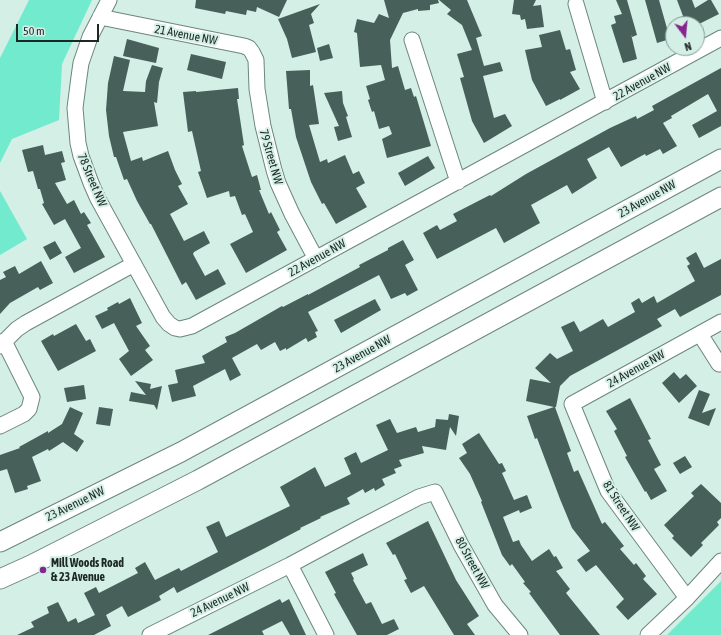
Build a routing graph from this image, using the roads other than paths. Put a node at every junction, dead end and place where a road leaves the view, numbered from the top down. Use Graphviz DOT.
graph roads {
  1 [pos="109,0"];
  2 [pos="576,4"];
  3 [pos="100,17"];
  4 [pos="721,38"];
  5 [pos="412,40"];
  6 [pos="249,48"];
  7 [pos="604,102"];
  8 [pos="721,159"];
  9 [pos="458,182"];
  10 [pos="721,197"];
  11 [pos="316,259"];
  12 [pos="134,264"];
  13 [pos="721,322"];
  14 [pos="175,328"];
  15 [pos="700,334"];
  16 [pos="2,344"];
  17 [pos="719,364"];
  18 [pos="572,404"];
  19 [pos="0,426"];
  20 [pos="428,493"];
  21 [pos="1,544"];
  22 [pos="721,561"];
  23 [pos="31,565"];
  24 [pos="290,565"];
  25 [pos="0,579"];
  26 [pos="0,583"];
  27 [pos="687,598"];
  28 [pos="150,635"];
  29 [pos="326,635"];
  30 [pos="520,635"];
  31 [pos="648,635"];
  1 -- 3 [label="street, 78 Street NW"];
  2 -- 7 [label="street, 22 Avenue NW"];
  3 -- 6 [label="street, 21 Avenue NW"];
  3 -- 12 [label="street, 78 Street NW"];
  4 -- 7 [label="street, 22 Avenue NW"];
  5 -- 9 [label="street"];
  6 -- 11 [label="street, 79 Street NW"];
  7 -- 9 [label="street, 22 Avenue NW"];
  8 -- 21 [label="main road, 23 Avenue NW"];
  9 -- 11 [label="street, 22 Avenue NW"];
  10 -- 23 [label="main road"];
  11 -- 14 [label="street, 22 Avenue NW"];
  12 -- 14 [label="street, 78 Street NW"];
  12 -- 16 [label="street"];
  13 -- 15 [label="street, 24 Avenue NW"];
  15 -- 17 [label="street"];
  15 -- 18 [label="street, 24 Avenue NW"];
  16 -- 19 [label="street"];
  18 -- 27 [label="street, 81 Street NW"];
  20 -- 24 [label="street, 24 Avenue NW"];
  20 -- 30 [label="street, 80 Street NW"];
  22 -- 27 [label="street"];
  23 -- 25 [label="main road"];
  23 -- 26 [label="main road"];
  24 -- 28 [label="street, 24 Avenue NW"];
  24 -- 29 [label="street"];
  27 -- 31 [label="street"];
}
